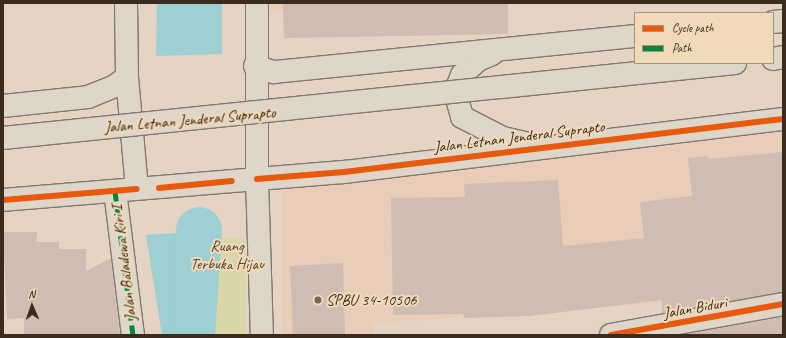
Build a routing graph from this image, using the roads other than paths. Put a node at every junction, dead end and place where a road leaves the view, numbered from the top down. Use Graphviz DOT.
graph roads {
  1 [pos="126,3"];
  2 [pos="257,3"];
  3 [pos="634,36"];
  4 [pos="501,51"];
  5 [pos="725,64"];
  6 [pos="255,66"];
  7 [pos="127,77"];
  8 [pos="3,106"];
  9 [pos="783,119"];
  10 [pos="3,138"];
  11 [pos="541,147"];
  12 [pos="257,179"];
  13 [pos="137,189"];
  14 [pos="115,191"];
  15 [pos="3,200"];
  16 [pos="783,304"];
  17 [pos="133,335"];
  18 [pos="262,335"];
  19 [pos="611,335"];
  1 -- 7 [label="main road"];
  2 -- 6 [label="main road"];
  3 -- 4 [label="main road"];
  4 -- 6 [label="main road"];
  4 -- 11 [label="main road"];
  5 -- 10 [label="main road, Jalan Letnan Jenderal Suprapto, bridge"];
  6 -- 12 [label="main road"];
  7 -- 8 [label="main road"];
  7 -- 13 [label="main road"];
  9 -- 11 [label="main road, Jalan Letnan Jenderal Suprapto"];
  11 -- 12 [label="main road, Jalan Letnan Jenderal Suprapto"];
  12 -- 13 [label="main road, Jalan Letnan Jenderal Suprapto"];
  12 -- 18 [label="main road"];
  13 -- 14 [label="main road, Jalan Letnan Jenderal Suprapto"];
  14 -- 15 [label="main road, Jalan Letnan Jenderal Suprapto"];
  14 -- 17 [label="main road, Jalan Baladewa Kiri I"];
  16 -- 19 [label="main road, Jalan Biduri"];
}
